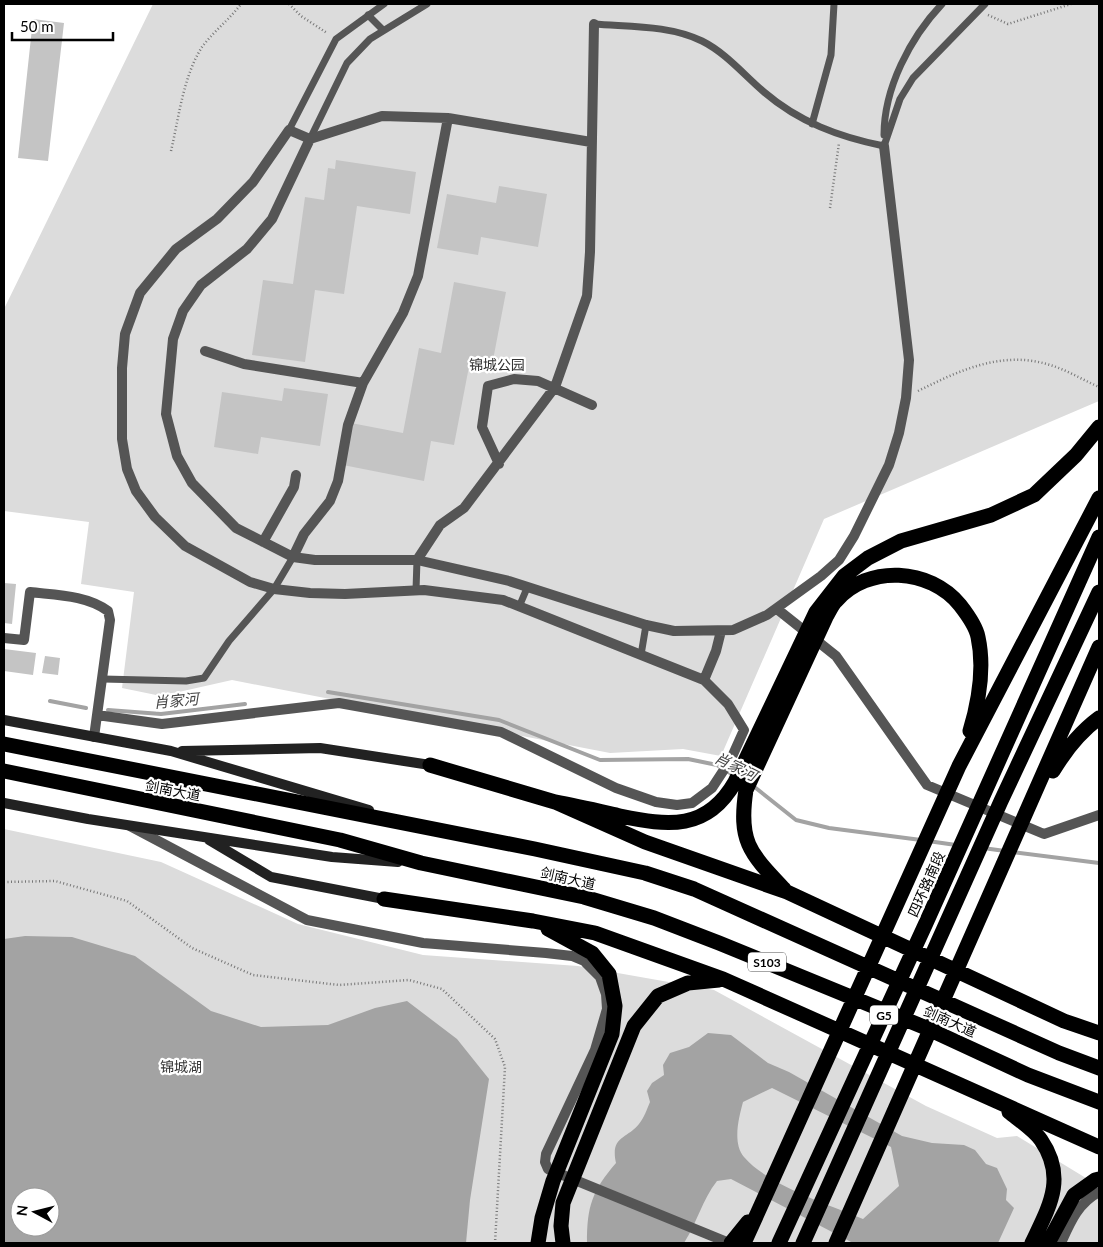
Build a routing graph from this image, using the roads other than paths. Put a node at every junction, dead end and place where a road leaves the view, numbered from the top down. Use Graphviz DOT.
graph roads {
  1 [pos="384,4"];
  2 [pos="427,4"];
  3 [pos="834,4"];
  4 [pos="942,4"];
  5 [pos="985,4"];
  6 [pos="368,16"];
  7 [pos="594,24"];
  8 [pos="383,30"];
  9 [pos="448,118"];
  10 [pos="812,124"];
  11 [pos="289,130"];
  12 [pos="310,139"];
  13 [pos="591,142"];
  14 [pos="884,146"];
  15 [pos="205,351"];
  16 [pos="363,383"];
  17 [pos="555,387"];
  18 [pos="592,405"];
  19 [pos="1099,426"];
  20 [pos="499,464"];
  21 [pos="296,475"];
  22 [pos="1099,498"];
  23 [pos="1099,537"];
  24 [pos="263,542"];
  25 [pos="293,557"];
  26 [pos="417,560"];
  27 [pos="527,588"];
  28 [pos="274,590"];
  29 [pos="416,590"];
  30 [pos="1099,592"];
  31 [pos="519,607"];
  32 [pos="777,609"];
  33 [pos="821,615"];
  34 [pos="646,625"];
  35 [pos="721,631"];
  36 [pos="4,638"];
  37 [pos="1099,647"];
  38 [pos="641,655"];
  39 [pos="102,679"];
  40 [pos="704,680"];
  41 [pos="97,715"];
  42 [pos="1099,718"];
  43 [pos="4,720"];
  44 [pos="94,737"];
  45 [pos="4,744"];
  46 [pos="171,751"];
  47 [pos="430,765"];
  48 [pos="959,766"];
  49 [pos="4,771"];
  50 [pos="741,786"];
  51 [pos="555,802"];
  52 [pos="4,803"];
  53 [pos="1027,813"];
  54 [pos="1099,815"];
  55 [pos="129,826"];
  56 [pos="432,829"];
  57 [pos="204,837"];
  58 [pos="420,863"];
  59 [pos="787,892"];
  60 [pos="384,899"];
  61 [pos="533,921"];
  62 [pos="723,979"];
  63 [pos="1099,1020"];
  64 [pos="1064,1021"];
  65 [pos="1099,1033"];
  66 [pos="1099,1068"];
  67 [pos="997,1102"];
  68 [pos="1099,1102"];
  69 [pos="1099,1147"];
  70 [pos="1099,1179"];
  71 [pos="1099,1192"];
  72 [pos="761,1204"];
  73 [pos="854,1206"];
  74 [pos="538,1243"];
  75 [pos="563,1243"];
  76 [pos="730,1243"];
  77 [pos="744,1243"];
  78 [pos="779,1243"];
  79 [pos="803,1243"];
  80 [pos="836,1243"];
  81 [pos="842,1243"];
  82 [pos="1032,1243"];
  83 [pos="1048,1243"];
  84 [pos="1061,1243"];
  1 -- 6 [label="lane"];
  2 -- 8 [label="lane"];
  3 -- 10 [label="lane"];
  4 -- 14 [label="lane"];
  5 -- 14 [label="lane"];
  6 -- 8 [label="lane"];
  6 -- 11 [label="lane"];
  7 -- 10 [label="lane"];
  7 -- 13 [label="street"];
  8 -- 12 [label="lane"];
  9 -- 12 [label="street"];
  9 -- 13 [label="street"];
  9 -- 16 [label="street"];
  10 -- 14 [label="lane"];
  11 -- 12 [label="street"];
  11 -- 28 [label="street"];
  12 -- 24 [label="street"];
  13 -- 17 [label="street"];
  14 -- 32 [label="street"];
  15 -- 16 [label="street"];
  16 -- 25 [label="street"];
  17 -- 18 [label="street"];
  17 -- 20 [label="street"];
  17 -- 20 [label="street"];
  19 -- 33 [label="highway"];
  20 -- 26 [label="street"];
  21 -- 24 [label="street"];
  22 -- 48 [label="highway"];
  23 -- 78 [label="highway, 四环路南段 / G5"];
  24 -- 25 [label="street"];
  25 -- 26 [label="street"];
  25 -- 28 [label="lane"];
  26 -- 27 [label="street"];
  26 -- 29 [label="lane"];
  27 -- 31 [label="lane"];
  27 -- 34 [label="street"];
  28 -- 29 [label="street"];
  28 -- 39 [label="lane"];
  29 -- 31 [label="street"];
  30 -- 79 [label="highway, G5"];
  31 -- 38 [label="street"];
  32 -- 35 [label="street"];
  32 -- 54 [label="street"];
  33 -- 48 [label="highway"];
  33 -- 50 [label="highway"];
  34 -- 35 [label="street"];
  34 -- 38 [label="lane"];
  35 -- 40 [label="street"];
  36 -- 39 [label="street"];
  37 -- 53 [label="highway"];
  38 -- 40 [label="street"];
  39 -- 41 [label="street"];
  40 -- 41 [label="street"];
  41 -- 44 [label="street"];
  42 -- 53 [label="highway"];
  43 -- 44 [label="main road"];
  44 -- 46 [label="main road"];
  45 -- 56 [label="highway, 剑南大道"];
  46 -- 47 [label="main road"];
  46 -- 56 [label="main road"];
  47 -- 51 [label="highway"];
  48 -- 72 [label="highway"];
  49 -- 58 [label="highway, 剑南大道"];
  50 -- 51 [label="highway"];
  50 -- 59 [label="highway"];
  51 -- 59 [label="highway"];
  52 -- 55 [label="main road"];
  53 -- 73 [label="highway"];
  55 -- 57 [label="main road"];
  55 -- 76 [label="street"];
  56 -- 66 [label="highway, 剑南大道 / S103"];
  57 -- 58 [label="main road"];
  57 -- 60 [label="main road"];
  58 -- 68 [label="highway, 剑南大道 / S103"];
  59 -- 64 [label="highway"];
  60 -- 61 [label="highway"];
  61 -- 62 [label="highway"];
  61 -- 74 [label="highway"];
  62 -- 67 [label="highway"];
  62 -- 75 [label="highway"];
  63 -- 64 [label="highway"];
  64 -- 65 [label="highway"];
  67 -- 69 [label="highway"];
  67 -- 82 [label="highway"];
  70 -- 83 [label="highway"];
  71 -- 84 [label="street"];
  72 -- 76 [label="highway"];
  72 -- 77 [label="highway"];
  73 -- 80 [label="highway"];
  73 -- 81 [label="highway"];
}
